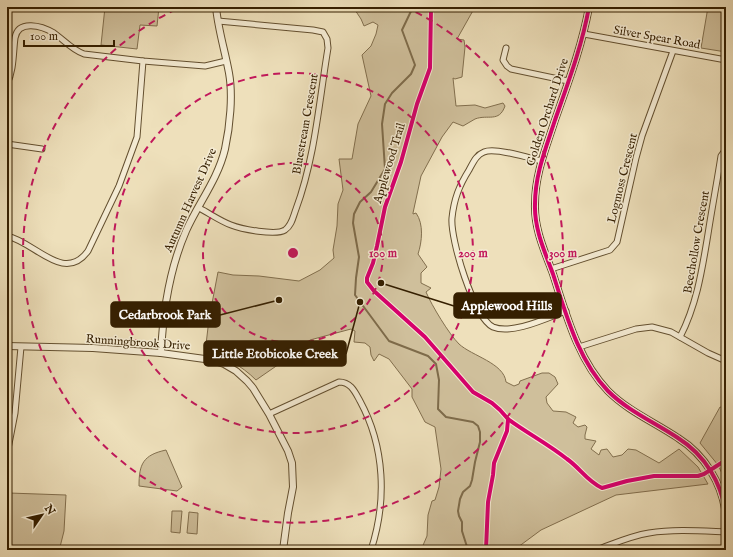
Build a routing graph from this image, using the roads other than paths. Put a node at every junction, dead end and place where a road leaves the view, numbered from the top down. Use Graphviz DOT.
graph roads {
  1 [pos="216,7"];
  2 [pos="589,7"];
  3 [pos="218,21"];
  4 [pos="584,34"];
  5 [pos="506,48"];
  6 [pos="673,51"];
  7 [pos="726,60"];
  8 [pos="142,61"];
  9 [pos="226,61"];
  10 [pos="568,81"];
  11 [pos="7,84"];
  12 [pos="7,144"];
  13 [pos="42,149"];
  14 [pos="726,149"];
  15 [pos="541,161"];
  16 [pos="199,208"];
  17 [pos="7,236"];
  18 [pos="551,269"];
  19 [pos="566,311"];
  20 [pos="680,337"];
  21 [pos="7,346"];
  22 [pos="21,347"];
  23 [pos="579,347"];
  24 [pos="160,353"];
  25 [pos="726,361"];
  26 [pos="269,414"];
  27 [pos="9,427"];
  28 [pos="7,454"];
  29 [pos="726,515"];
  30 [pos="726,532"];
  31 [pos="607,548"];
  32 [pos="283,550"];
  33 [pos="371,550"];
  34 [pos="596,550"];
  1 -- 3 [label="street, Autumn Harvest Drive"];
  2 -- 4 [label="street, Golden Orchard Drive"];
  3 -- 9 [label="street, Autumn Harvest Drive"];
  3 -- 16 [label="street, Bluestream Crescent"];
  4 -- 6 [label="street, Silver Spear Road"];
  4 -- 10 [label="street, Golden Orchard Drive"];
  5 -- 10 [label="street"];
  6 -- 7 [label="street, Silver Spear Road"];
  6 -- 18 [label="street, Logmoss Crescent"];
  8 -- 9 [label="street"];
  8 -- 11 [label="street"];
  8 -- 17 [label="street"];
  9 -- 16 [label="street, Autumn Harvest Drive"];
  10 -- 15 [label="street, Golden Orchard Drive"];
  12 -- 13 [label="street"];
  14 -- 20 [label="street, Beechollow Crescent"];
  15 -- 18 [label="street, Golden Orchard Drive"];
  15 -- 19 [label="street"];
  16 -- 24 [label="street, Autumn Harvest Drive"];
  18 -- 19 [label="street, Golden Orchard Drive"];
  19 -- 23 [label="street, Golden Orchard Drive"];
  20 -- 23 [label="street"];
  20 -- 25 [label="street"];
  21 -- 22 [label="street, Runningbrook Drive"];
  22 -- 24 [label="street, Runningbrook Drive"];
  22 -- 27 [label="street"];
  23 -- 29 [label="street, Golden Orchard Drive"];
  24 -- 26 [label="street, Runningbrook Drive"];
  26 -- 32 [label="street, Runningbrook Drive"];
  26 -- 33 [label="street"];
  27 -- 28 [label="street"];
  30 -- 31 [label="street"];
  31 -- 34 [label="street"];
}
